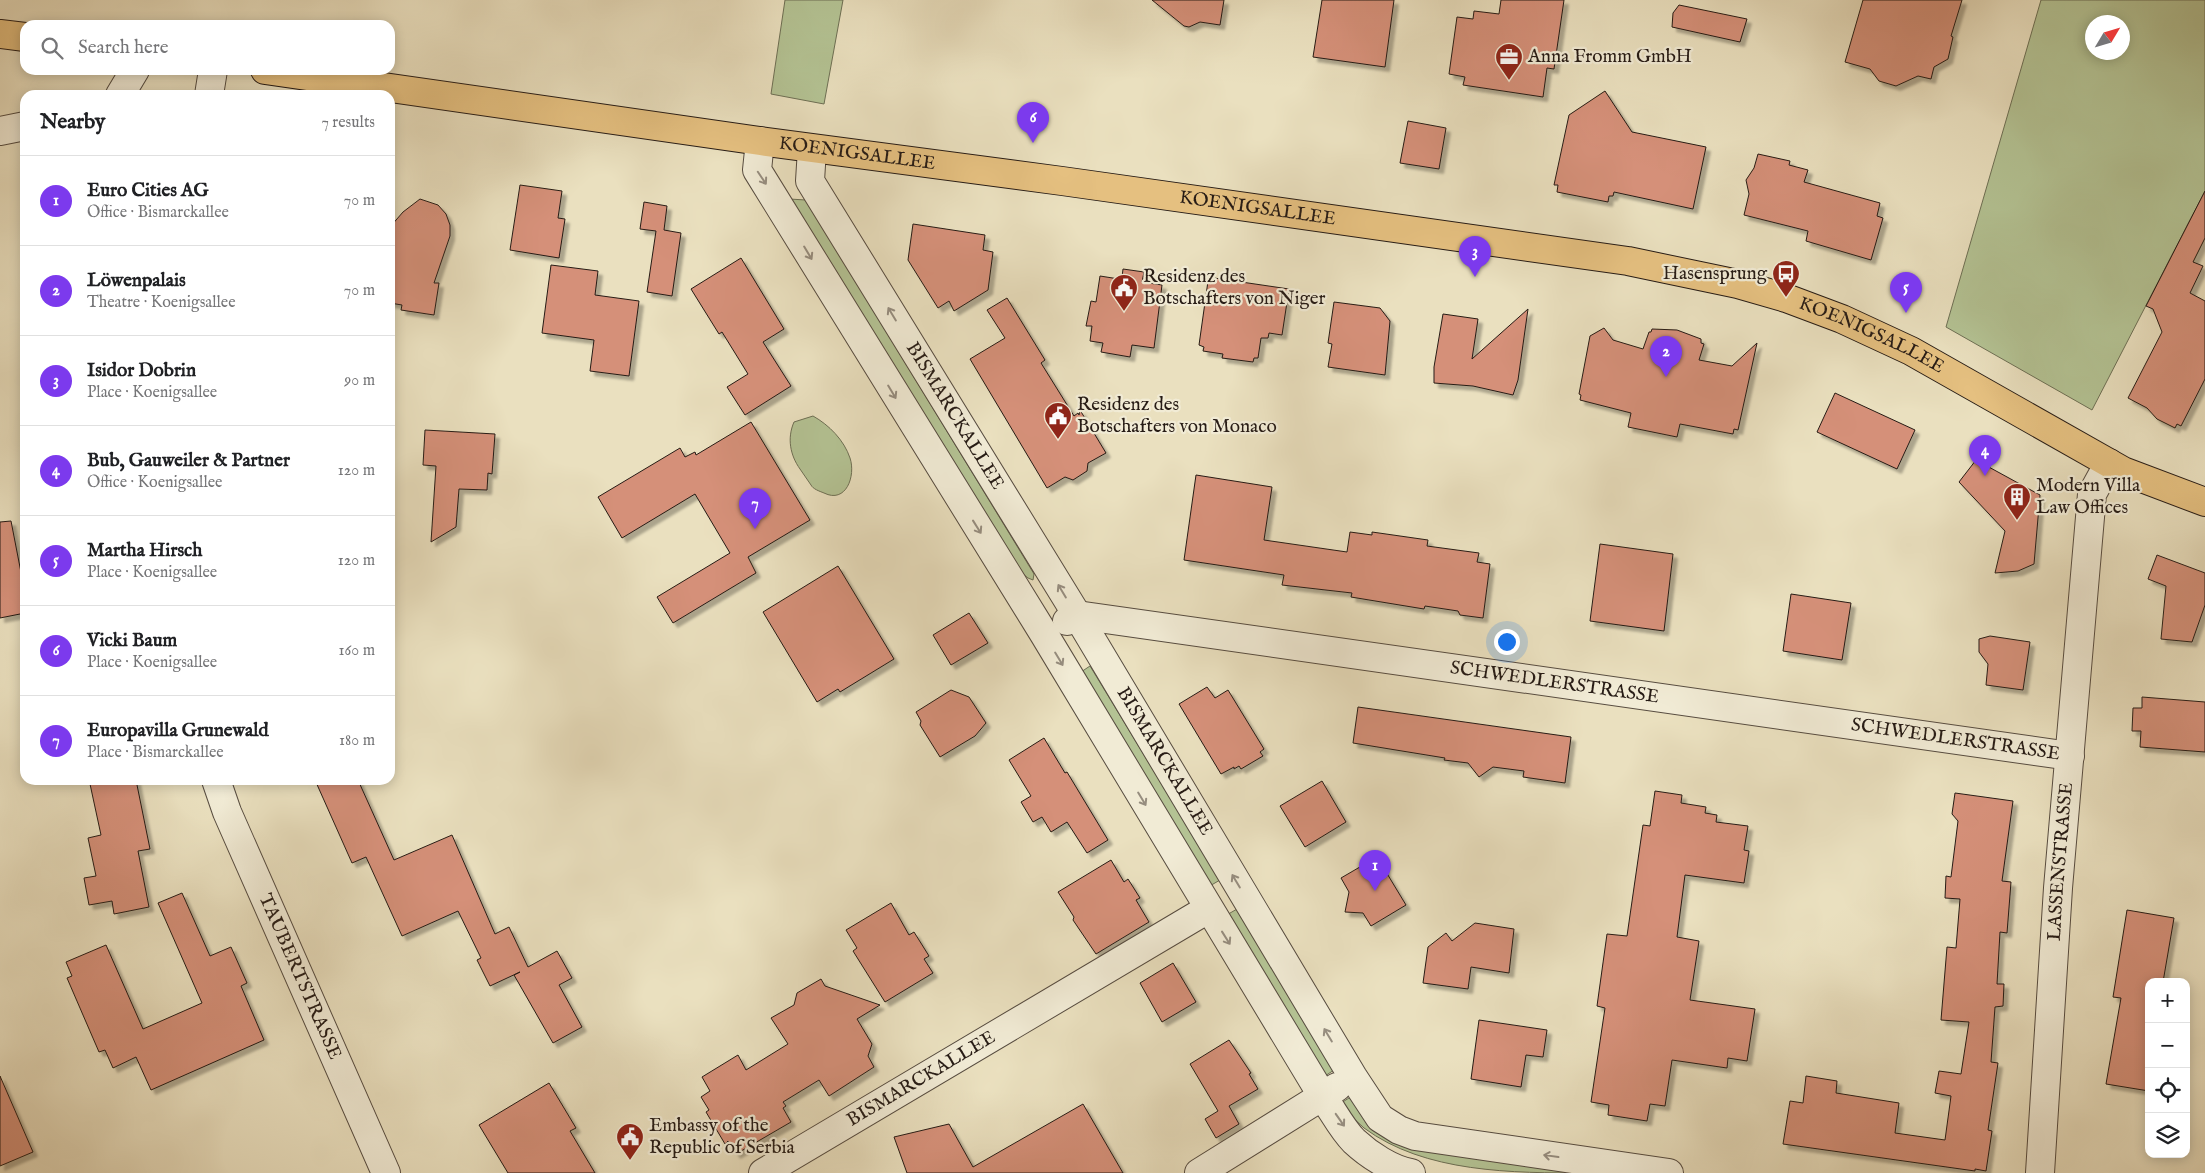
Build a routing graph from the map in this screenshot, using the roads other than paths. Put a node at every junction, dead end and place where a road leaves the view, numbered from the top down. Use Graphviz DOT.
graph roads {
  1 [pos="0,34"];
  2 [pos="20,36"];
  3 [pos="132,75"];
  4 [pos="212,75"];
  5 [pos="300,75"];
  6 [pos="123,90"];
  7 [pos="210,90"];
  8 [pos="20,127"];
  9 [pos="0,131"];
  10 [pos="760,141"];
  11 [pos="812,149"];
  12 [pos="2109,463"];
  13 [pos="2205,502"];
  14 [pos="1077,615"];
  15 [pos="1044,634"];
  16 [pos="2070,756"];
  17 [pos="218,785"];
  18 [pos="1208,909"];
  19 [pos="1353,1077"];
  20 [pos="1323,1096"];
  21 [pos="1406,1172"];
  22 [pos="386,1173"];
  23 [pos="763,1173"];
  24 [pos="1199,1173"];
  25 [pos="1668,1173"];
  26 [pos="2040,1173"];
  1 -- 2 [label="main road"];
  3 -- 6 [label="street"];
  4 -- 7 [label="street"];
  5 -- 10 [label="main road, KOENIGSALLEE"];
  8 -- 9 [label="street"];
  10 -- 11 [label="main road, KOENIGSALLEE"];
  10 -- 15 [label="street, BISMARCKALLEE, one-way"];
  11 -- 12 [label="main road, KOENIGSALLEE"];
  14 -- 11 [label="street, BISMARCKALLEE, one-way"];
  12 -- 13 [label="main road, KOENIGSALLEE"];
  12 -- 16 [label="street, LASSENSTRASSE"];
  14 -- 15 [label="street"];
  14 -- 16 [label="street, SCHWEDLERSTRASSE"];
  19 -- 14 [label="street, BISMARCKALLEE, one-way"];
  15 -- 18 [label="street, BISMARCKALLEE, one-way"];
  16 -- 26 [label="street, LASSENSTRASSE"];
  17 -- 22 [label="street, TAUBERTSTRASSE"];
  18 -- 20 [label="street, BISMARCKALLEE, one-way"];
  18 -- 23 [label="street, BISMARCKALLEE"];
  19 -- 20 [label="street"];
  25 -- 19 [label="street, BISMARCKALLEE, one-way"];
  20 -- 21 [label="street, BISMARCKALLEE, one-way"];
  20 -- 24 [label="street"];
}
